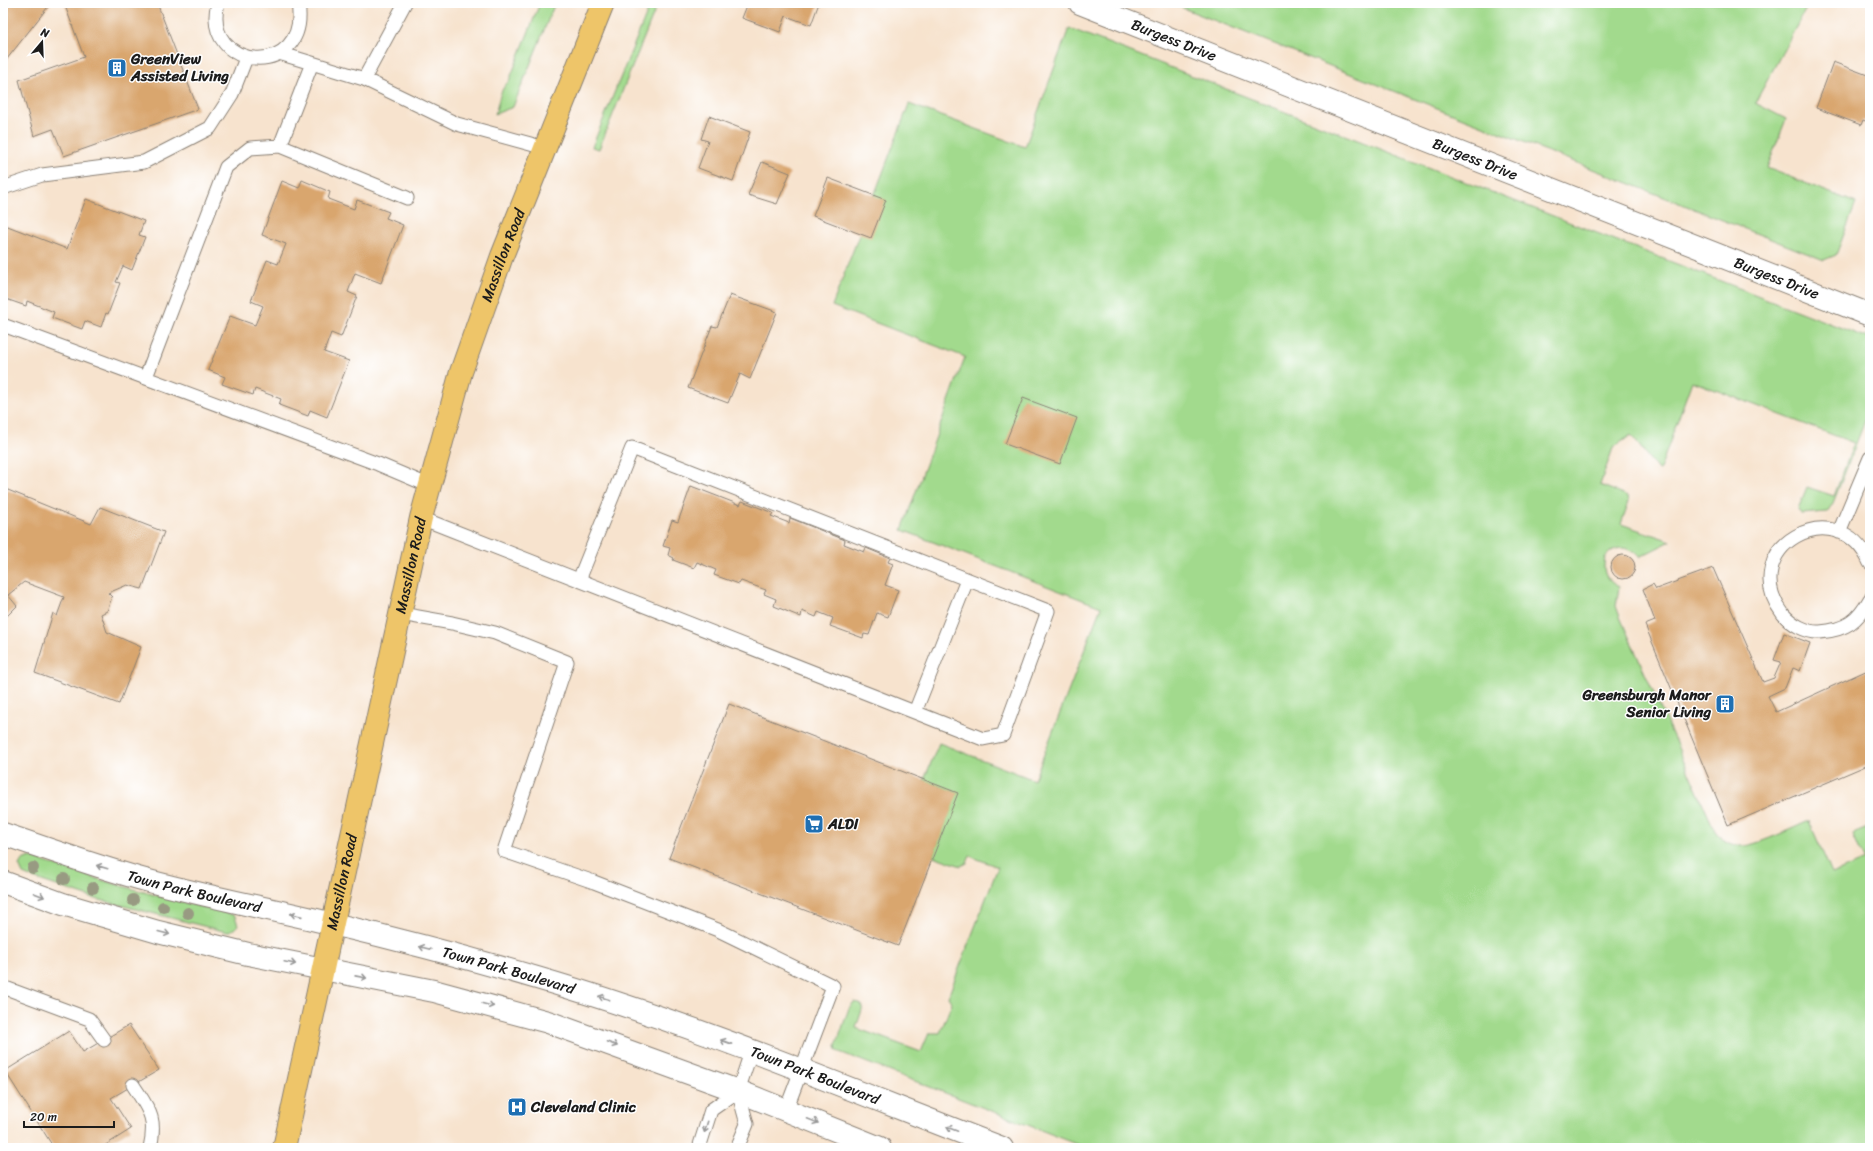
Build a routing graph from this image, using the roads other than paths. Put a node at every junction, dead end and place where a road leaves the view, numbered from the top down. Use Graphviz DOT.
graph roads {
  1 [pos="218,3"];
  2 [pos="298,3"];
  3 [pos="405,3"];
  4 [pos="603,3"];
  5 [pos="1080,3"];
  6 [pos="279,53"];
  7 [pos="246,58"];
  8 [pos="312,63"];
  9 [pos="364,79"];
  10 [pos="280,146"];
  11 [pos="545,148"];
  12 [pos="3,188"];
  13 [pos="407,198"];
  14 [pos="1870,315"];
  15 [pos="3,325"];
  16 [pos="146,378"];
  17 [pos="1870,458"];
  18 [pos="430,486"];
  19 [pos="422,518"];
  20 [pos="1839,532"];
  21 [pos="1870,563"];
  22 [pos="579,580"];
  23 [pos="967,580"];
  24 [pos="1870,599"];
  25 [pos="401,614"];
  26 [pos="915,712"];
  27 [pos="3,834"];
  28 [pos="3,882"];
  29 [pos="334,924"];
  30 [pos="323,970"];
  31 [pos="3,987"];
  32 [pos="104,1040"];
  33 [pos="751,1052"];
  34 [pos="801,1070"];
  35 [pos="132,1085"];
  36 [pos="738,1091"];
  37 [pos="786,1110"];
  38 [pos="150,1148"];
  39 [pos="284,1148"];
  40 [pos="699,1148"];
  41 [pos="737,1148"];
  42 [pos="880,1148"];
  43 [pos="1002,1148"];
  1 -- 7 [label="lane"];
  2 -- 6 [label="lane"];
  3 -- 9 [label="lane"];
  4 -- 11 [label="main road, Massillon Road"];
  5 -- 14 [label="street, Burgess Drive"];
  6 -- 7 [label="lane"];
  6 -- 8 [label="lane"];
  7 -- 12 [label="lane"];
  8 -- 9 [label="lane"];
  8 -- 10 [label="lane"];
  9 -- 11 [label="lane"];
  10 -- 13 [label="lane"];
  10 -- 16 [label="lane"];
  11 -- 18 [label="main road, Massillon Road"];
  15 -- 16 [label="lane"];
  16 -- 18 [label="lane"];
  17 -- 20 [label="lane"];
  18 -- 19 [label="main road, Massillon Road"];
  19 -- 22 [label="lane"];
  19 -- 25 [label="main road, Massillon Road"];
  20 -- 21 [label="lane"];
  20 -- 24 [label="lane"];
  22 -- 23 [label="lane"];
  22 -- 26 [label="lane"];
  23 -- 26 [label="lane"];
  23 -- 26 [label="lane"];
  25 -- 29 [label="main road, Massillon Road"];
  25 -- 34 [label="lane"];
  29 -- 27 [label="street, Town Park Boulevard, one-way"];
  28 -- 30 [label="street, one-way"];
  29 -- 30 [label="main road, Massillon Road"];
  33 -- 29 [label="street, Town Park Boulevard, one-way"];
  30 -- 36 [label="street, one-way"];
  30 -- 39 [label="main road, Massillon Road"];
  31 -- 32 [label="lane"];
  33 -- 34 [label="street, Town Park Boulevard"];
  33 -- 36 [label="lane"];
  34 -- 37 [label="lane"];
  43 -- 34 [label="street, Town Park Boulevard, one-way"];
  35 -- 38 [label="lane"];
  36 -- 37 [label="street"];
  36 -- 40 [label="lane, one-way"];
  36 -- 41 [label="lane"];
  37 -- 42 [label="street, one-way"];
}
